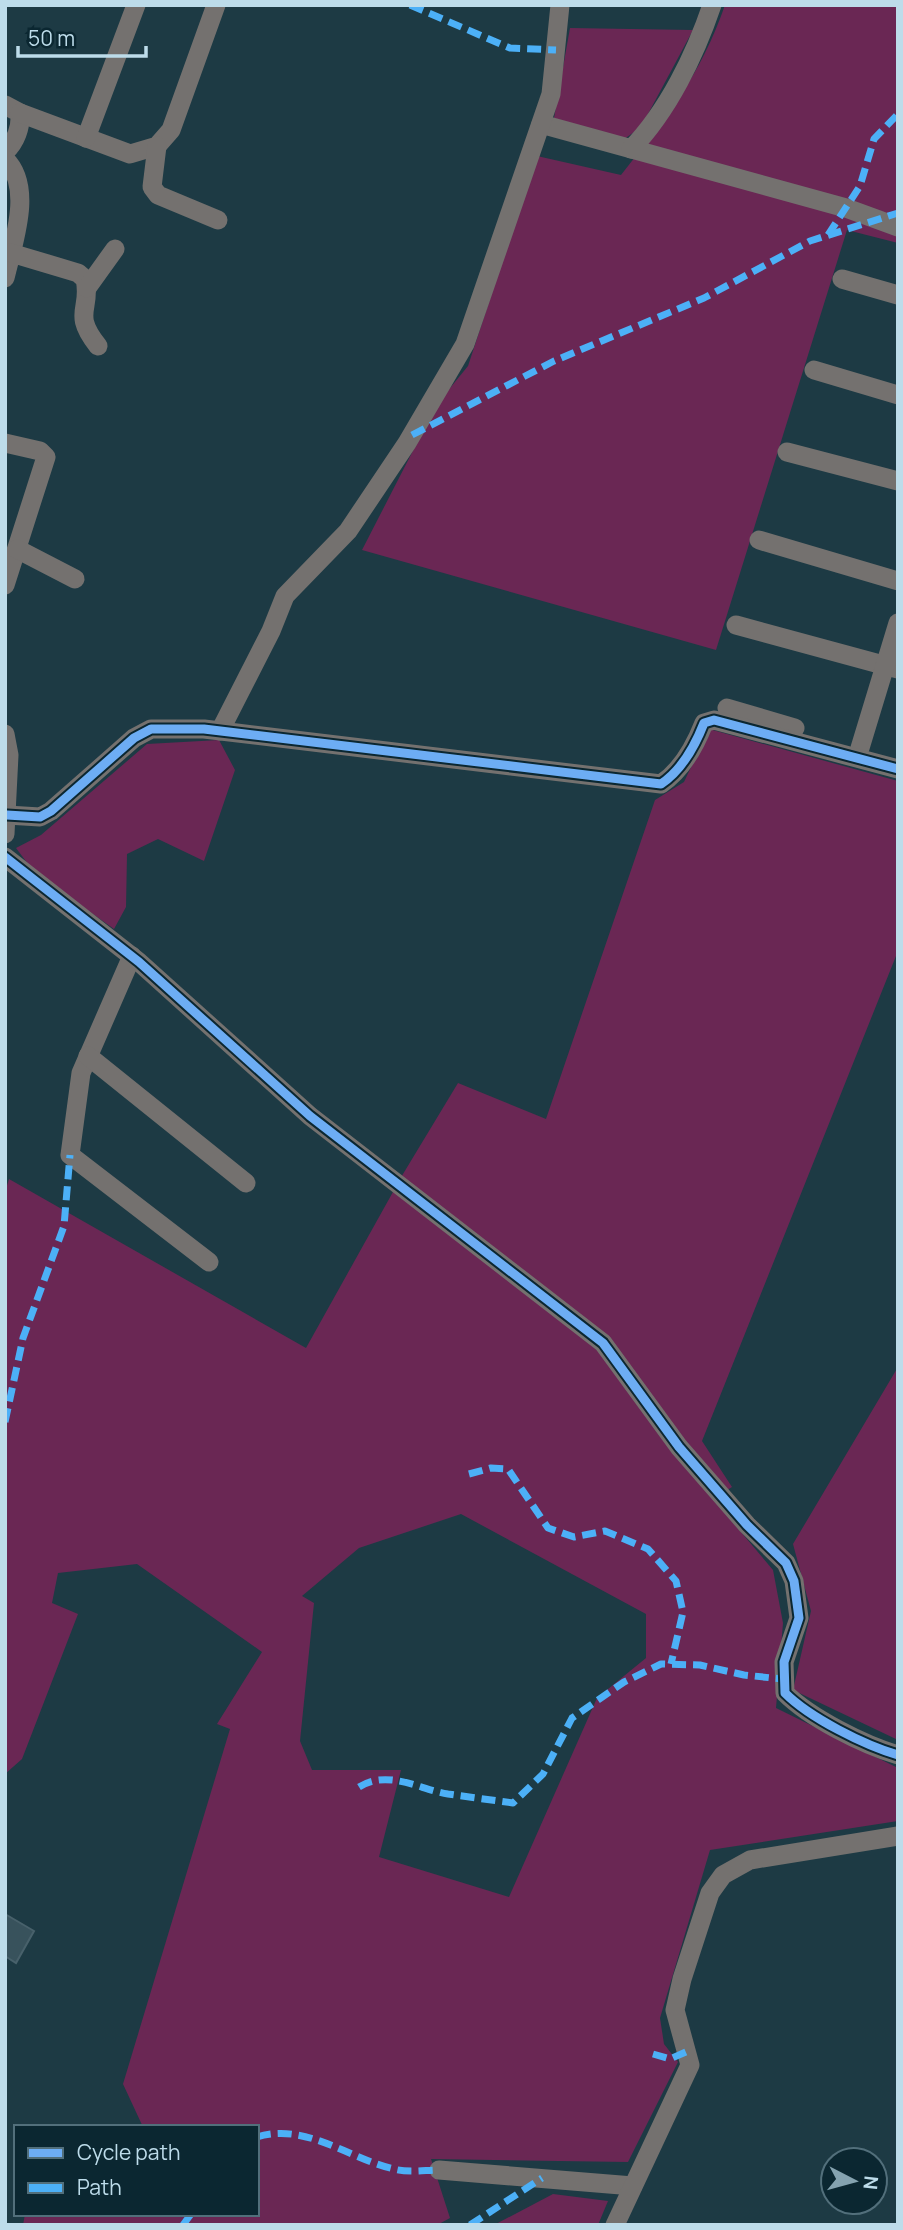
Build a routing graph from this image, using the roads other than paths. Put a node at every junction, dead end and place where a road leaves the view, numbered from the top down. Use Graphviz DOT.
graph roads {
  1 [pos="136,5"];
  2 [pos="216,5"];
  3 [pos="559,5"];
  4 [pos="712,5"];
  5 [pos="12,109"];
  6 [pos="541,124"];
  7 [pos="86,138"];
  8 [pos="157,146"];
  9 [pos="631,149"];
  10 [pos="5,152"];
  11 [pos="5,159"];
  12 [pos="218,220"];
  13 [pos="898,228"];
  14 [pos="115,249"];
  15 [pos="11,253"];
  16 [pos="5,278"];
  17 [pos="842,279"];
  18 [pos="87,288"];
  19 [pos="898,295"];
  20 [pos="98,346"];
  21 [pos="814,370"];
  22 [pos="898,394"];
  23 [pos="5,443"];
  24 [pos="787,452"];
  25 [pos="898,481"];
  26 [pos="759,540"];
  27 [pos="18,549"];
  28 [pos="75,579"];
  29 [pos="898,581"];
  30 [pos="5,585"];
  31 [pos="898,623"];
  32 [pos="736,625"];
  33 [pos="891,667"];
  34 [pos="727,708"];
  35 [pos="220,731"];
  36 [pos="5,734"];
  37 [pos="860,748"];
  38 [pos="7,754"];
  39 [pos="898,756"];
  40 [pos="898,769"];
  41 [pos="6,825"];
  42 [pos="5,857"];
  43 [pos="132,956"];
  44 [pos="88,1056"];
  45 [pos="246,1183"];
  46 [pos="209,1262"];
  47 [pos="898,1755"];
  48 [pos="898,1836"];
  49 [pos="439,2169"];
  50 [pos="633,2186"];
  51 [pos="615,2225"];
  1 -- 7 [label="street"];
  2 -- 8 [label="street"];
  3 -- 6 [label="street"];
  4 -- 9 [label="street"];
  5 -- 7 [label="street"];
  5 -- 10 [label="street"];
  6 -- 9 [label="street"];
  6 -- 35 [label="street"];
  7 -- 8 [label="street"];
  8 -- 12 [label="street"];
  9 -- 13 [label="street"];
  11 -- 15 [label="street"];
  14 -- 18 [label="street"];
  15 -- 16 [label="street"];
  15 -- 18 [label="street"];
  17 -- 19 [label="street"];
  18 -- 20 [label="street"];
  21 -- 22 [label="street"];
  23 -- 27 [label="street"];
  24 -- 25 [label="street"];
  26 -- 29 [label="street"];
  27 -- 28 [label="street"];
  27 -- 30 [label="street"];
  31 -- 33 [label="street"];
  32 -- 33 [label="street"];
  33 -- 37 [label="street"];
  34 -- 37 [label="street"];
  35 -- 40 [label="street"];
  35 -- 41 [label="street"];
  36 -- 38 [label="street"];
  37 -- 39 [label="street"];
  38 -- 41 [label="street"];
  42 -- 43 [label="street"];
  43 -- 44 [label="street"];
  43 -- 47 [label="street"];
  44 -- 45 [label="street"];
  44 -- 46 [label="street"];
  48 -- 50 [label="street"];
  49 -- 50 [label="street"];
  50 -- 51 [label="street"];
}
